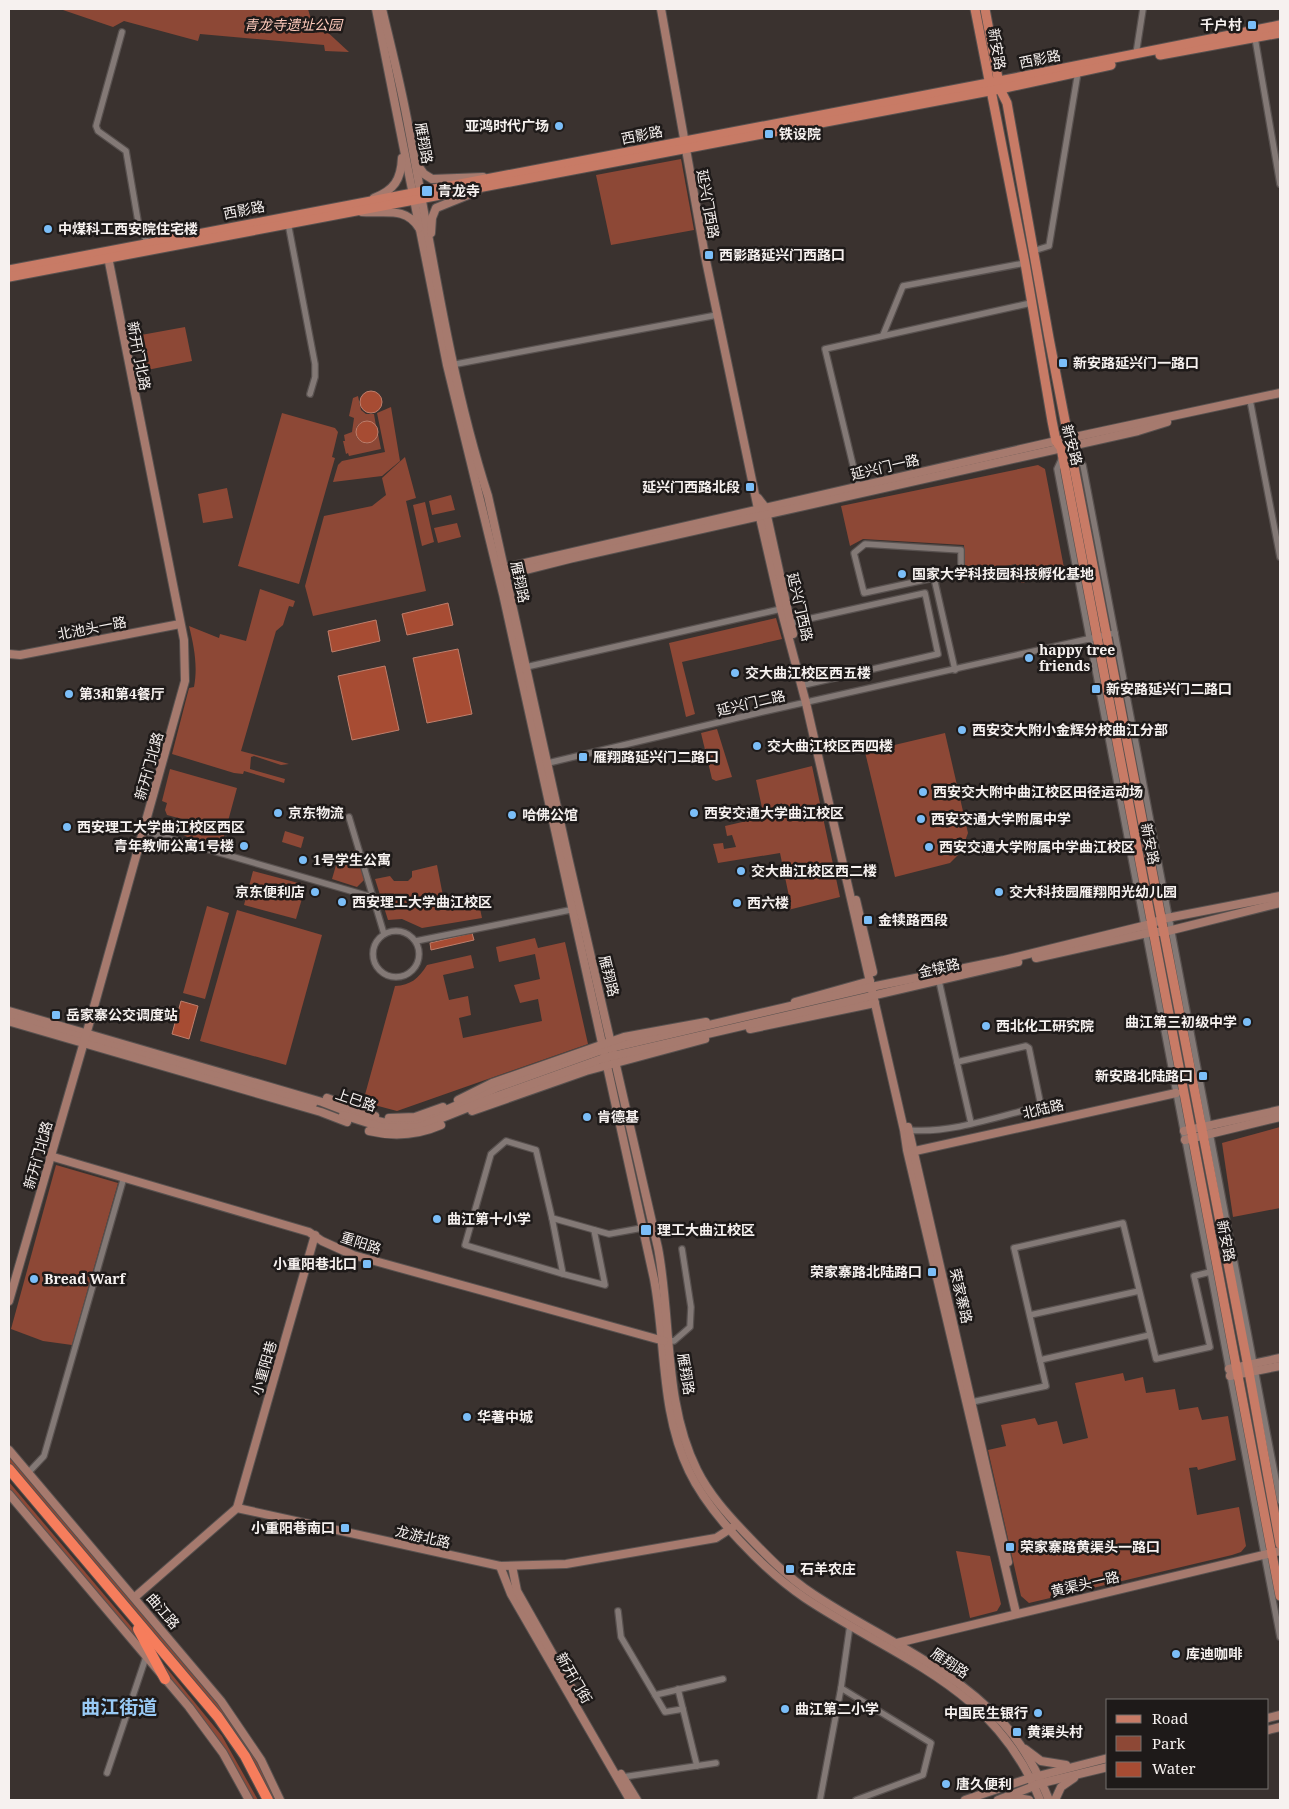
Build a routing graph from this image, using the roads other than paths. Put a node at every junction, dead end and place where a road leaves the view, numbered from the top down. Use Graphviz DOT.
graph roads {
  1 [pos="376,9"];
  2 [pos="382,9"];
  3 [pos="656,9"];
  4 [pos="661,9"];
  5 [pos="975,9"];
  6 [pos="985,9"];
  7 [pos="1143,9"];
  8 [pos="1280,25"];
  9 [pos="663,31"];
  10 [pos="122,32"];
  11 [pos="1280,33"];
  12 [pos="1255,38"];
  13 [pos="1136,54"];
  14 [pos="1078,72"];
  15 [pos="995,86"];
  16 [pos="684,144"];
  17 [pos="403,146"];
  18 [pos="414,155"];
  19 [pos="494,181"];
  20 [pos="1280,184"];
  21 [pos="417,195"];
  22 [pos="366,200"];
  23 [pos="355,211"];
  24 [pos="288,223"];
  25 [pos="421,233"];
  26 [pos="148,242"];
  27 [pos="1033,251"];
  28 [pos="432,254"];
  29 [pos="108,257"];
  30 [pos="1025,263"];
  31 [pos="9,270"];
  32 [pos="9,276"];
  33 [pos="1031,303"];
  34 [pos="717,315"];
  35 [pos="883,335"];
  36 [pos="451,365"];
  37 [pos="1280,393"];
  38 [pos="310,394"];
  39 [pos="1280,398"];
  40 [pos="1250,402"];
  41 [pos="1071,447"];
  42 [pos="1060,448"];
  43 [pos="858,486"];
  44 [pos="762,512"];
  45 [pos="1280,557"];
  46 [pos="505,572"];
  47 [pos="496,574"];
  48 [pos="934,578"];
  49 [pos="871,591"];
  50 [pos="875,604"];
  51 [pos="781,609"];
  52 [pos="180,622"];
  53 [pos="790,624"];
  54 [pos="1111,634"];
  55 [pos="1093,638"];
  56 [pos="9,650"];
  57 [pos="9,654"];
  58 [pos="526,667"];
  59 [pos="955,670"];
  60 [pos="804,685"];
  61 [pos="809,703"];
  62 [pos="543,765"];
  63 [pos="349,817"];
  64 [pos="144,831"];
  65 [pos="1280,896"];
  66 [pos="372,897"];
  67 [pos="1280,903"];
  68 [pos="576,909"];
  69 [pos="1165,918"];
  70 [pos="1149,929"];
  71 [pos="1167,931"];
  72 [pos="384,934"];
  73 [pos="416,941"];
  74 [pos="939,981"];
  75 [pos="874,992"];
  76 [pos="9,1005"];
  77 [pos="9,1011"];
  78 [pos="9,1016"];
  79 [pos="9,1022"];
  80 [pos="86,1036"];
  81 [pos="613,1052"];
  82 [pos="603,1055"];
  83 [pos="957,1062"];
  84 [pos="1176,1093"];
  85 [pos="1280,1110"];
  86 [pos="1280,1117"];
  87 [pos="971,1122"];
  88 [pos="909,1130"];
  89 [pos="1206,1131"];
  90 [pos="1188,1135"];
  91 [pos="915,1151"];
  92 [pos="50,1156"];
  93 [pos="124,1177"];
  94 [pos="552,1218"];
  95 [pos="642,1228"];
  96 [pos="594,1230"];
  97 [pos="315,1235"];
  98 [pos="682,1250"];
  99 [pos="1210,1272"];
  100 [pos="563,1274"];
  101 [pos="1139,1291"];
  102 [pos="9,1301"];
  103 [pos="1030,1315"];
  104 [pos="1150,1335"];
  105 [pos="665,1341"];
  106 [pos="1280,1358"];
  107 [pos="1040,1360"];
  108 [pos="1280,1366"];
  109 [pos="1252,1368"];
  110 [pos="1233,1372"];
  111 [pos="972,1402"];
  112 [pos="9,1450"];
  113 [pos="9,1469"];
  114 [pos="28,1473"];
  115 [pos="9,1478"];
  116 [pos="9,1494"];
  117 [pos="1280,1501"];
  118 [pos="237,1508"];
  119 [pos="737,1525"];
  120 [pos="730,1530"];
  121 [pos="1280,1544"];
  122 [pos="1272,1553"];
  123 [pos="500,1566"];
  124 [pos="512,1566"];
  125 [pos="1280,1596"];
  126 [pos="134,1597"];
  127 [pos="618,1611"];
  128 [pos="1018,1613"];
  129 [pos="850,1625"];
  130 [pos="138,1629"];
  131 [pos="1280,1637"];
  132 [pos="897,1643"];
  133 [pos="146,1657"];
  134 [pos="723,1678"];
  135 [pos="165,1679"];
  136 [pos="841,1688"];
  137 [pos="678,1690"];
  138 [pos="655,1695"];
  139 [pos="683,1709"];
  140 [pos="1016,1741"];
  141 [pos="1106,1758"];
  142 [pos="716,1764"];
  143 [pos="1078,1765"];
  144 [pos="697,1766"];
  145 [pos="1106,1768"];
  146 [pos="107,1773"];
  147 [pos="1084,1773"];
  148 [pos="623,1777"];
  149 [pos="1036,1780"];
  150 [pos="248,1800"];
  151 [pos="262,1800"];
  152 [pos="268,1800"];
  153 [pos="280,1800"];
  154 [pos="630,1800"];
  155 [pos="637,1800"];
  156 [pos="820,1800"];
  157 [pos="856,1800"];
  158 [pos="965,1800"];
  159 [pos="998,1800"];
  160 [pos="1008,1800"];
  161 [pos="1029,1800"];
  162 [pos="1040,1800"];
  163 [pos="1049,1800"];
  164 [pos="1055,1800"];
  1 -- 17 [label="street, 雁翔路"];
  2 -- 18 [label="street, 雁翔路"];
  3 -- 9 [label="street, 延兴门西路"];
  4 -- 9 [label="street, 延兴门西路"];
  5 -- 15 [label="main road, 新安路"];
  6 -- 15 [label="main road, 新安路"];
  7 -- 13 [label="street"];
  8 -- 13 [label="main road, 西影路"];
  9 -- 16 [label="street, 延兴门西路"];
  10 -- 26 [label="street"];
  11 -- 12 [label="main road, 西影路"];
  12 -- 14 [label="main road, 西影路"];
  12 -- 20 [label="street"];
  13 -- 15 [label="main road, 西影路"];
  14 -- 15 [label="main road, 西影路"];
  14 -- 27 [label="street"];
  15 -- 16 [label="main road, 西影路"];
  15 -- 27 [label="main road, 新安路"];
  15 -- 30 [label="main road, 新安路"];
  16 -- 19 [label="main road, 西影路"];
  16 -- 34 [label="street, 延兴门西路"];
  17 -- 21 [label="street, 雁翔路"];
  17 -- 22 [label="street"];
  18 -- 19 [label="street"];
  18 -- 21 [label="street, 雁翔路"];
  19 -- 21 [label="main road, 西影路"];
  19 -- 28 [label="street"];
  21 -- 22 [label="main road, 西影路"];
  21 -- 23 [label="main road, 西影路"];
  21 -- 25 [label="street, 雁翔路"];
  21 -- 28 [label="street, 雁翔路"];
  22 -- 26 [label="main road, 西影路"];
  23 -- 24 [label="main road, 西影路"];
  23 -- 25 [label="street"];
  24 -- 29 [label="main road, 西影路"];
  24 -- 38 [label="street"];
  25 -- 36 [label="street, 雁翔路"];
  26 -- 31 [label="main road, 西影路"];
  27 -- 41 [label="main road, 新安路"];
  28 -- 36 [label="street, 雁翔路"];
  29 -- 32 [label="main road, 西影路"];
  29 -- 52 [label="street, 新开门北路"];
  30 -- 33 [label="main road, 新安路"];
  30 -- 35 [label="street"];
  33 -- 35 [label="street"];
  33 -- 42 [label="main road, 新安路"];
  34 -- 36 [label="street"];
  34 -- 44 [label="street, 延兴门西路"];
  35 -- 43 [label="street"];
  36 -- 46 [label="street, 雁翔路"];
  36 -- 47 [label="street, 雁翔路"];
  37 -- 40 [label="street, 延兴门一路"];
  39 -- 40 [label="street, 延兴门一路"];
  40 -- 41 [label="street, 延兴门一路"];
  40 -- 45 [label="street"];
  41 -- 42 [label="street, 延兴门一路"];
  41 -- 54 [label="main road, 新安路"];
  42 -- 43 [label="street, 延兴门一路"];
  42 -- 44 [label="street, 延兴门一路"];
  42 -- 55 [label="main road, 新安路"];
  43 -- 44 [label="street, 延兴门一路"];
  44 -- 46 [label="street, 延兴门一路"];
  44 -- 51 [label="street, 延兴门西路"];
  44 -- 53 [label="street, 延兴门西路"];
  46 -- 47 [label="street, 延兴门一路"];
  46 -- 58 [label="street, 雁翔路"];
  47 -- 62 [label="street, 雁翔路"];
  48 -- 49 [label="street"];
  48 -- 49 [label="street"];
  48 -- 59 [label="street"];
  49 -- 50 [label="street"];
  50 -- 53 [label="street"];
  50 -- 60 [label="street"];
  51 -- 58 [label="street"];
  51 -- 61 [label="street, 延兴门西路"];
  52 -- 56 [label="street, 北池头一路"];
  52 -- 57 [label="street, 北池头一路"];
  52 -- 64 [label="street, 新开门北路"];
  53 -- 60 [label="street, 延兴门西路"];
  54 -- 55 [label="street, 延兴门二路"];
  54 -- 69 [label="main road, 新安路"];
  55 -- 59 [label="street, 延兴门二路"];
  55 -- 70 [label="main road, 新安路"];
  58 -- 62 [label="street, 雁翔路"];
  59 -- 61 [label="street, 延兴门二路"];
  60 -- 61 [label="street, 延兴门西路"];
  61 -- 62 [label="street, 延兴门二路"];
  61 -- 75 [label="street, 延兴门西路"];
  62 -- 68 [label="street, 雁翔路"];
  63 -- 66 [label="street"];
  64 -- 66 [label="street"];
  64 -- 80 [label="street, 新开门北路"];
  65 -- 69 [label="street, 金犊路"];
  66 -- 72 [label="street"];
  67 -- 71 [label="street, 金犊路"];
  68 -- 73 [label="street"];
  68 -- 81 [label="street, 雁翔路"];
  68 -- 82 [label="street, 雁翔路"];
  69 -- 70 [label="street, 金犊路"];
  69 -- 71 [label="main road, 新安路"];
  70 -- 71 [label="street, 金犊路"];
  70 -- 74 [label="street, 金犊路"];
  70 -- 75 [label="street, 金犊路"];
  70 -- 84 [label="street"];
  70 -- 90 [label="main road, 新安路"];
  71 -- 89 [label="main road, 新安路"];
  72 -- 73 [label="street"];
  72 -- 73 [label="street"];
  74 -- 75 [label="street, 金犊路"];
  74 -- 83 [label="street"];
  75 -- 81 [label="street, 金犊路"];
  75 -- 81 [label="street"];
  75 -- 88 [label="street, 荣家寨路"];
  75 -- 128 [label="street, 荣家寨路"];
  76 -- 80 [label="street"];
  77 -- 80 [label="street"];
  78 -- 80 [label="street"];
  79 -- 80 [label="street"];
  80 -- 82 [label="street, 上巳路"];
  80 -- 82 [label="street"];
  80 -- 92 [label="street, 新开门北路"];
  81 -- 82 [label="street, 上巳路"];
  81 -- 82 [label="street"];
  81 -- 105 [label="street, 雁翔路"];
  82 -- 95 [label="street, 雁翔路"];
  83 -- 87 [label="street"];
  83 -- 87 [label="street"];
  84 -- 90 [label="street"];
  84 -- 91 [label="street, 北陆路"];
  85 -- 89 [label="street"];
  86 -- 89 [label="street"];
  87 -- 88 [label="street"];
  88 -- 91 [label="street, 荣家寨路"];
  89 -- 90 [label="street"];
  89 -- 109 [label="main road, 新安路"];
  90 -- 99 [label="street"];
  90 -- 110 [label="main road, 新安路"];
  91 -- 111 [label="street, 荣家寨路"];
  92 -- 93 [label="street, 重阳路"];
  92 -- 102 [label="street, 新开门北路"];
  93 -- 97 [label="street, 重阳路"];
  93 -- 114 [label="street"];
  94 -- 96 [label="street"];
  94 -- 100 [label="street"];
  94 -- 100 [label="street"];
  95 -- 96 [label="street"];
  95 -- 105 [label="street, 雁翔路"];
  96 -- 100 [label="street"];
  97 -- 105 [label="street, 重阳路"];
  97 -- 118 [label="street, 小重阳巷"];
  98 -- 105 [label="street"];
  99 -- 104 [label="street"];
  99 -- 110 [label="street"];
  101 -- 103 [label="street"];
  101 -- 103 [label="street"];
  101 -- 104 [label="street"];
  103 -- 107 [label="street"];
  104 -- 107 [label="street"];
  105 -- 119 [label="street, 雁翔路"];
  105 -- 120 [label="street, 雁翔路"];
  106 -- 109 [label="street"];
  107 -- 111 [label="street"];
  108 -- 109 [label="street"];
  109 -- 110 [label="street"];
  109 -- 117 [label="street"];
  109 -- 121 [label="main road, 新安路"];
  110 -- 122 [label="main road, 新安路"];
  111 -- 128 [label="street, 荣家寨路"];
  112 -- 114 [label="street, 曲江路"];
  113 -- 152 [label="highway, 曲江路"];
  114 -- 126 [label="street, 曲江路"];
  115 -- 130 [label="highway"];
  116 -- 133 [label="street"];
  118 -- 123 [label="street, 龙游北路"];
  118 -- 126 [label="street"];
  119 -- 120 [label="street, 龙游北路"];
  119 -- 132 [label="street, 雁翔路"];
  120 -- 124 [label="street, 龙游北路"];
  120 -- 129 [label="street, 雁翔路"];
  122 -- 125 [label="main road, 新安路"];
  122 -- 128 [label="street, 黄渠头一路"];
  122 -- 131 [label="street"];
  123 -- 124 [label="street, 龙游北路"];
  123 -- 154 [label="street, 新开门街"];
  124 -- 148 [label="street, 新开门街"];
  126 -- 153 [label="street, 曲江路"];
  127 -- 138 [label="street"];
  128 -- 132 [label="street, 黄渠头一路"];
  129 -- 136 [label="street"];
  129 -- 149 [label="street, 雁翔路"];
  130 -- 135 [label="highway"];
  130 -- 151 [label="highway"];
  132 -- 140 [label="street, 雁翔路"];
  133 -- 135 [label="street"];
  133 -- 146 [label="street"];
  134 -- 137 [label="street"];
  135 -- 150 [label="street"];
  136 -- 156 [label="street"];
  136 -- 157 [label="street"];
  137 -- 138 [label="street"];
  137 -- 139 [label="street"];
  138 -- 139 [label="street"];
  139 -- 144 [label="street"];
  140 -- 143 [label="street"];
  140 -- 149 [label="street, 雁翔路"];
  141 -- 143 [label="street"];
  142 -- 144 [label="street"];
  143 -- 149 [label="street"];
  144 -- 148 [label="street"];
  145 -- 147 [label="street"];
  147 -- 149 [label="street"];
  147 -- 164 [label="street"];
  148 -- 155 [label="street, 新开门街"];
  149 -- 158 [label="street"];
  149 -- 159 [label="street"];
  149 -- 162 [label="street, 雁翔路"];
  149 -- 163 [label="street, 雁翔路"];
  160 -- 161 [label="street"];
}
